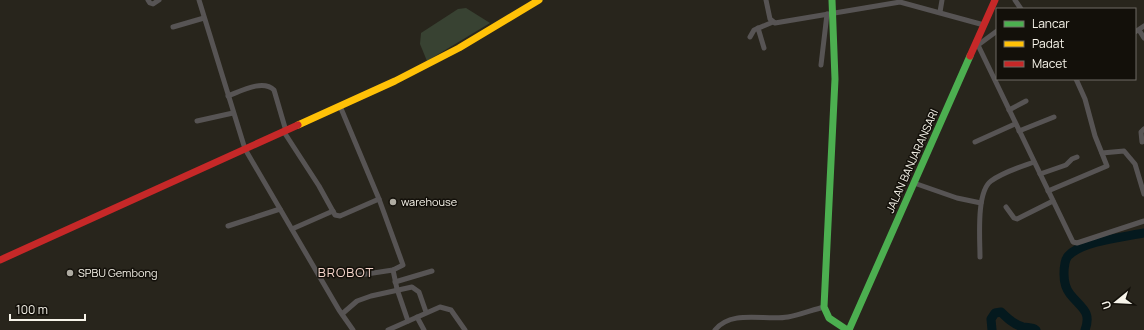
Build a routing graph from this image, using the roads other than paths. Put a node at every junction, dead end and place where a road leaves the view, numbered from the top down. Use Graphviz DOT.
graph roads {
  1 [pos="148,0"];
  2 [pos="159,0"];
  3 [pos="199,0"];
  4 [pos="539,0"];
  5 [pos="766,0"];
  6 [pos="832,0"];
  7 [pos="942,0"];
  8 [pos="996,0"];
  9 [pos="899,1"];
  10 [pos="940,12"];
  11 [pos="830,14"];
  12 [pos="204,18"];
  13 [pos="773,22"];
  14 [pos="984,25"];
  15 [pos="1144,26"];
  16 [pos="173,27"];
  17 [pos="758,28"];
  18 [pos="1137,31"];
  19 [pos="996,32"];
  20 [pos="750,37"];
  21 [pos="1144,38"];
  22 [pos="978,44"];
  23 [pos="764,48"];
  24 [pos="821,65"];
  25 [pos="1076,80"];
  26 [pos="228,96"];
  27 [pos="1026,101"];
  28 [pos="340,106"];
  29 [pos="1009,110"];
  30 [pos="233,113"];
  31 [pos="1054,116"];
  32 [pos="197,121"];
  33 [pos="1015,124"];
  34 [pos="1144,129"];
  35 [pos="1019,131"];
  36 [pos="285,132"];
  37 [pos="975,142"];
  38 [pos="1142,142"];
  39 [pos="245,149"];
  40 [pos="1102,153"];
  41 [pos="1077,157"];
  42 [pos="1034,162"];
  43 [pos="1040,174"];
  44 [pos="914,183"];
  45 [pos="1048,191"];
  46 [pos="1144,194"];
  47 [pos="379,199"];
  48 [pos="1053,201"];
  49 [pos="981,203"];
  50 [pos="1006,207"];
  51 [pos="280,209"];
  52 [pos="333,211"];
  53 [pos="1144,221"];
  54 [pos="228,226"];
  55 [pos="292,229"];
  56 [pos="980,257"];
  57 [pos="0,260"];
  58 [pos="392,270"];
  59 [pos="432,272"];
  60 [pos="360,275"];
  61 [pos="395,282"];
  62 [pos="397,289"];
  63 [pos="824,307"];
  64 [pos="426,312"];
  65 [pos="342,314"];
  66 [pos="417,317"];
  67 [pos="408,321"];
  68 [pos="353,330"];
  69 [pos="388,330"];
  70 [pos="424,330"];
  71 [pos="465,330"];
  72 [pos="715,330"];
  73 [pos="848,330"];
  1 -- 2 [label="street"];
  3 -- 12 [label="street"];
  4 -- 28 [label="street"];
  5 -- 13 [label="street"];
  6 -- 11 [label="street"];
  7 -- 10 [label="street"];
  8 -- 14 [label="street, JALAN BANJARANSARI"];
  9 -- 10 [label="street"];
  9 -- 11 [label="street"];
  10 -- 14 [label="street"];
  11 -- 13 [label="street"];
  11 -- 24 [label="street"];
  11 -- 63 [label="street"];
  12 -- 16 [label="street"];
  12 -- 26 [label="street"];
  13 -- 17 [label="street"];
  14 -- 22 [label="street, JALAN BANJARANSARI"];
  15 -- 18 [label="street"];
  17 -- 20 [label="street"];
  17 -- 23 [label="street"];
  18 -- 21 [label="street"];
  19 -- 22 [label="street"];
  22 -- 29 [label="street"];
  22 -- 44 [label="street, JALAN BANJARANSARI"];
  25 -- 40 [label="street"];
  26 -- 30 [label="street"];
  26 -- 36 [label="street"];
  27 -- 29 [label="street"];
  28 -- 36 [label="street"];
  28 -- 47 [label="street"];
  29 -- 33 [label="street"];
  30 -- 32 [label="street"];
  30 -- 39 [label="street"];
  31 -- 35 [label="street"];
  33 -- 35 [label="street"];
  33 -- 37 [label="street"];
  34 -- 38 [label="street"];
  35 -- 42 [label="street"];
  36 -- 39 [label="street"];
  36 -- 52 [label="street"];
  39 -- 51 [label="street"];
  39 -- 57 [label="street"];
  40 -- 45 [label="street"];
  40 -- 46 [label="street"];
  41 -- 43 [label="street"];
  42 -- 43 [label="street"];
  42 -- 49 [label="street"];
  43 -- 45 [label="street"];
  44 -- 49 [label="street"];
  44 -- 73 [label="street, JALAN BANJARANSARI"];
  45 -- 48 [label="street"];
  47 -- 52 [label="street"];
  47 -- 58 [label="street"];
  48 -- 50 [label="street"];
  48 -- 53 [label="street"];
  49 -- 56 [label="street"];
  51 -- 54 [label="street"];
  51 -- 55 [label="street"];
  52 -- 55 [label="street"];
  55 -- 65 [label="street"];
  58 -- 60 [label="street"];
  58 -- 61 [label="street"];
  59 -- 61 [label="street"];
  61 -- 62 [label="street"];
  62 -- 64 [label="street"];
  62 -- 65 [label="street"];
  62 -- 67 [label="street"];
  63 -- 72 [label="street"];
  63 -- 73 [label="street"];
  64 -- 66 [label="street"];
  64 -- 71 [label="street"];
  65 -- 68 [label="street"];
  66 -- 67 [label="street"];
  66 -- 70 [label="street"];
  67 -- 69 [label="street"];
}
